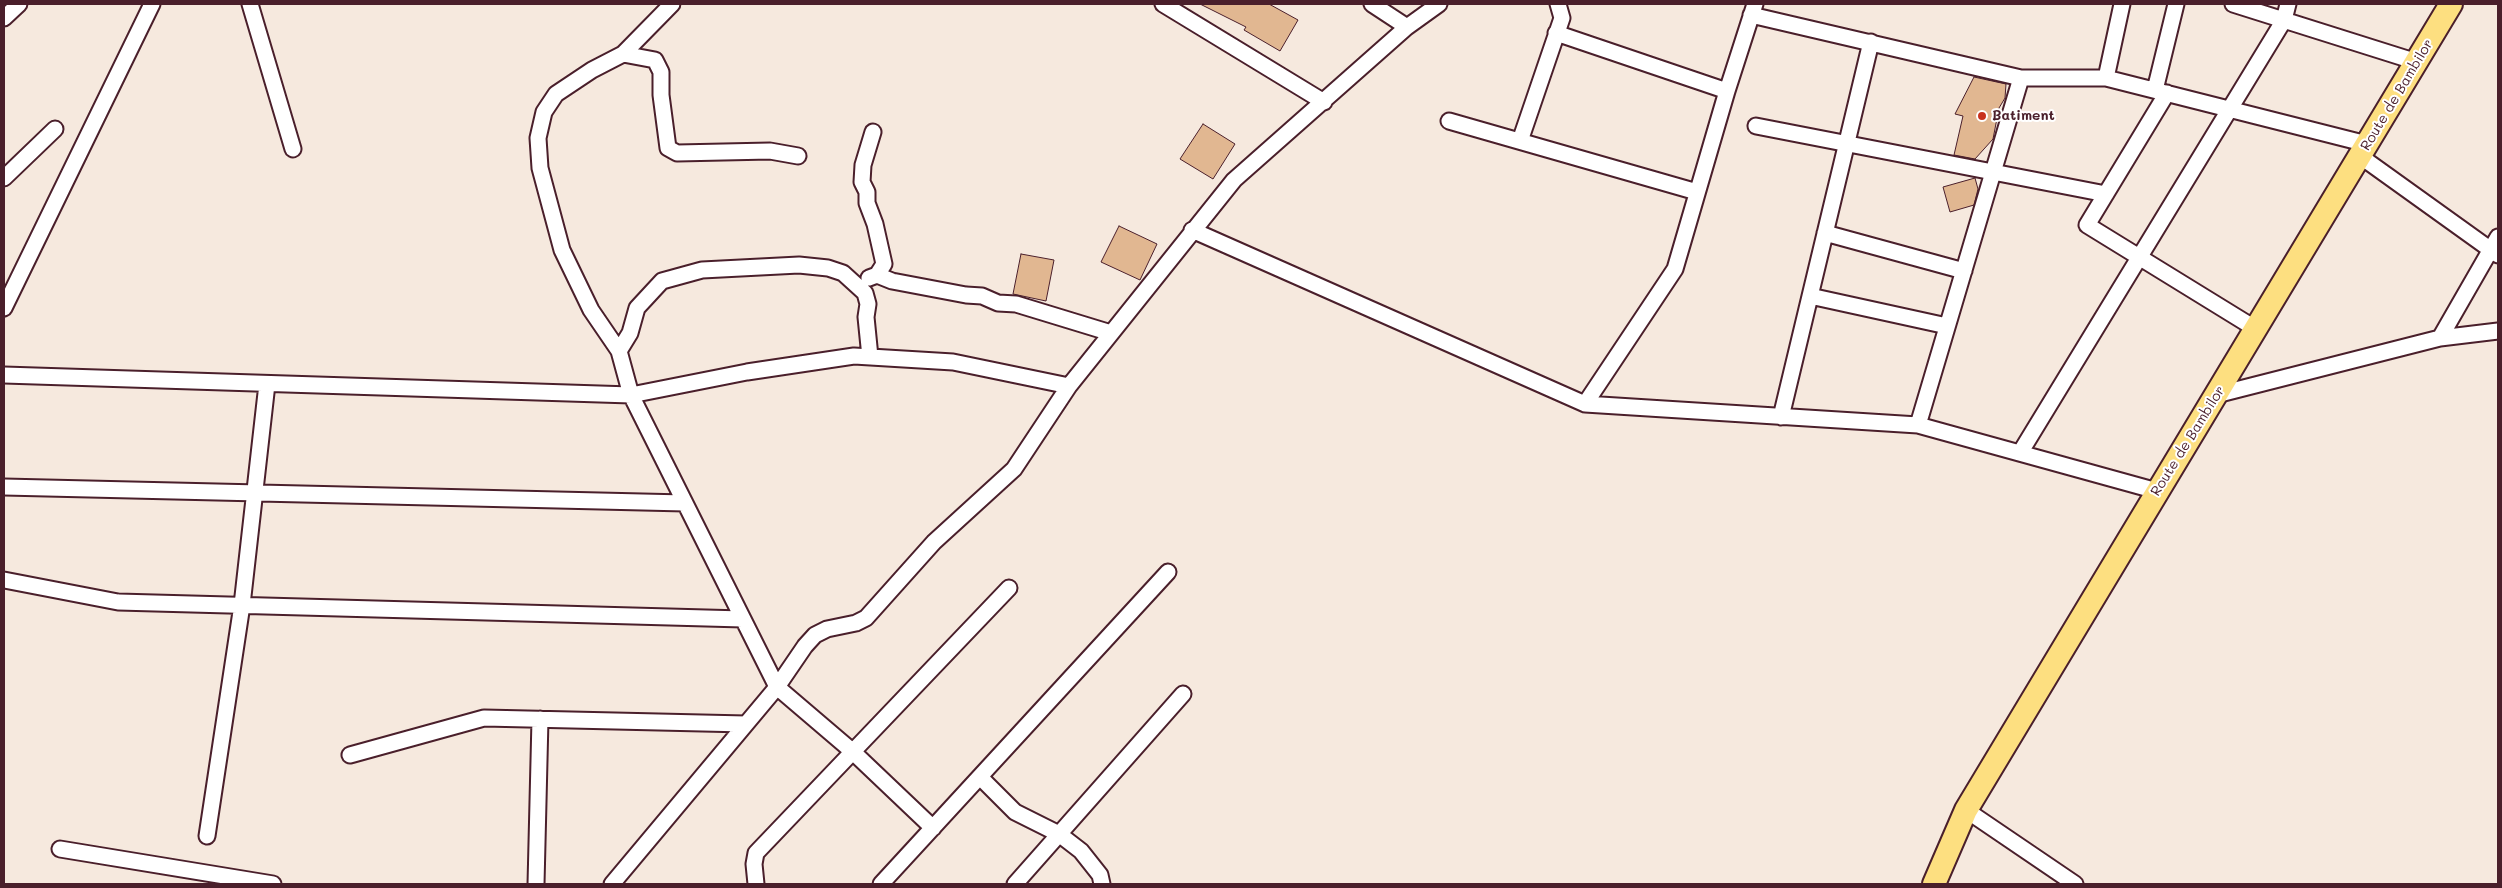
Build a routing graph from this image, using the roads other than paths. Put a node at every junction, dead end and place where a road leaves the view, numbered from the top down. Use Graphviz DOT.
graph roads {
  1 [pos="19,4"];
  2 [pos="152,4"];
  3 [pos="250,4"];
  4 [pos="672,4"];
  5 [pos="1163,4"];
  6 [pos="1372,4"];
  7 [pos="1439,4"];
  8 [pos="1558,4"];
  9 [pos="2122,4"];
  10 [pos="2176,4"];
  11 [pos="2232,4"];
  12 [pos="2288,4"];
  13 [pos="2452,4"];
  14 [pos="1753,9"];
  15 [pos="4,18"];
  16 [pos="2284,20"];
  17 [pos="1407,27"];
  18 [pos="1556,33"];
  19 [pos="1871,42"];
  20 [pos="623,54"];
  21 [pos="2417,62"];
  22 [pos="2022,78"];
  23 [pos="2106,78"];
  24 [pos="1726,91"];
  25 [pos="2161,92"];
  26 [pos="1324,102"];
  27 [pos="2230,109"];
  28 [pos="1449,121"];
  29 [pos="1756,126"];
  30 [pos="55,129"];
  31 [pos="873,132"];
  32 [pos="1520,141"];
  33 [pos="1846,143"];
  34 [pos="293,149"];
  35 [pos="2364,150"];
  36 [pos="798,156"];
  37 [pos="1993,172"];
  38 [pos="4,178"];
  39 [pos="1697,192"];
  40 [pos="2106,194"];
  41 [pos="1192,230"];
  42 [pos="1825,233"];
  43 [pos="2496,247"];
  44 [pos="2140,257"];
  45 [pos="1964,271"];
  46 [pos="877,275"];
  47 [pos="856,283"];
  48 [pos="1810,296"];
  49 [pos="4,308"];
  50 [pos="1947,326"];
  51 [pos="2256,329"];
  52 [pos="2498,331"];
  53 [pos="1111,333"];
  54 [pos="2440,338"];
  55 [pos="619,351"];
  56 [pos="870,357"];
  57 [pos="4,376"];
  58 [pos="267,384"];
  59 [pos="1068,386"];
  60 [pos="631,395"];
  61 [pos="2216,395"];
  62 [pos="1585,404"];
  63 [pos="1781,417"];
  64 [pos="1918,426"];
  65 [pos="2020,453"];
  66 [pos="4,487"];
  67 [pos="2157,491"];
  68 [pos="256,493"];
  69 [pos="685,503"];
  70 [pos="1168,572"];
  71 [pos="4,580"];
  72 [pos="1009,588"];
  73 [pos="242,605"];
  74 [pos="743,619"];
  75 [pos="777,687"];
  76 [pos="1183,694"];
  77 [pos="540,719"];
  78 [pos="746,724"];
  79 [pos="852,751"];
  80 [pos="350,755"];
  81 [pos="981,778"];
  82 [pos="1966,810"];
  83 [pos="933,828"];
  84 [pos="1059,834"];
  85 [pos="207,836"];
  86 [pos="60,849"];
  87 [pos="273,884"];
  88 [pos="536,884"];
  89 [pos="612,884"];
  90 [pos="756,884"];
  91 [pos="881,884"];
  92 [pos="1015,884"];
  93 [pos="1102,884"];
  94 [pos="1934,884"];
  95 [pos="2075,884"];
  1 -- 15 [label="street"];
  2 -- 49 [label="street"];
  3 -- 34 [label="street"];
  4 -- 20 [label="street"];
  5 -- 26 [label="street"];
  6 -- 17 [label="street"];
  7 -- 17 [label="street"];
  8 -- 18 [label="street"];
  9 -- 23 [label="street"];
  10 -- 25 [label="street"];
  11 -- 16 [label="street"];
  12 -- 16 [label="street"];
  13 -- 21 [label="main road, Route de Bambilor"];
  14 -- 19 [label="street"];
  14 -- 24 [label="street"];
  16 -- 21 [label="street"];
  16 -- 27 [label="street"];
  17 -- 26 [label="street"];
  18 -- 24 [label="street"];
  18 -- 32 [label="street"];
  19 -- 22 [label="street"];
  19 -- 33 [label="street"];
  20 -- 36 [label="street"];
  20 -- 55 [label="street"];
  21 -- 35 [label="main road, Route de Bambilor"];
  22 -- 23 [label="street"];
  22 -- 37 [label="street"];
  23 -- 25 [label="street"];
  24 -- 39 [label="street"];
  25 -- 27 [label="street"];
  25 -- 40 [label="street"];
  26 -- 41 [label="street"];
  27 -- 35 [label="street"];
  27 -- 44 [label="street"];
  28 -- 32 [label="street"];
  29 -- 33 [label="street"];
  30 -- 38 [label="street"];
  31 -- 46 [label="street"];
  32 -- 39 [label="street"];
  33 -- 37 [label="street"];
  33 -- 42 [label="street"];
  35 -- 43 [label="street"];
  35 -- 51 [label="main road, Route de Bambilor"];
  37 -- 40 [label="street"];
  37 -- 45 [label="street"];
  39 -- 62 [label="street"];
  40 -- 44 [label="street"];
  41 -- 53 [label="street"];
  41 -- 62 [label="street"];
  42 -- 45 [label="street"];
  42 -- 48 [label="street"];
  43 -- 54 [label="street"];
  44 -- 51 [label="street"];
  44 -- 65 [label="street"];
  45 -- 50 [label="street"];
  46 -- 47 [label="street"];
  46 -- 53 [label="street"];
  47 -- 55 [label="street"];
  47 -- 56 [label="street"];
  48 -- 50 [label="street"];
  48 -- 63 [label="street"];
  50 -- 64 [label="street"];
  51 -- 61 [label="main road, Route de Bambilor"];
  52 -- 54 [label="street"];
  53 -- 59 [label="street"];
  54 -- 61 [label="street"];
  55 -- 60 [label="street"];
  56 -- 59 [label="street"];
  56 -- 60 [label="street"];
  57 -- 58 [label="street"];
  58 -- 60 [label="street"];
  58 -- 68 [label="street"];
  59 -- 75 [label="street"];
  60 -- 69 [label="street"];
  61 -- 67 [label="main road, Route de Bambilor"];
  62 -- 63 [label="street"];
  63 -- 64 [label="street"];
  64 -- 65 [label="street"];
  65 -- 67 [label="street"];
  66 -- 68 [label="street"];
  67 -- 82 [label="main road, Route de Bambilor"];
  68 -- 69 [label="street"];
  68 -- 73 [label="street"];
  69 -- 74 [label="street"];
  70 -- 81 [label="street"];
  71 -- 73 [label="street"];
  72 -- 79 [label="street"];
  73 -- 74 [label="street"];
  73 -- 85 [label="street"];
  74 -- 75 [label="street"];
  75 -- 78 [label="street"];
  75 -- 79 [label="street"];
  76 -- 84 [label="street"];
  77 -- 78 [label="street"];
  77 -- 80 [label="street"];
  77 -- 88 [label="street"];
  78 -- 89 [label="street"];
  79 -- 83 [label="street"];
  79 -- 90 [label="street"];
  81 -- 83 [label="street"];
  81 -- 84 [label="street"];
  82 -- 94 [label="main road, Route de Bambilor"];
  82 -- 95 [label="street"];
  83 -- 91 [label="street"];
  84 -- 92 [label="street"];
  84 -- 93 [label="street"];
  86 -- 87 [label="street"];
}
